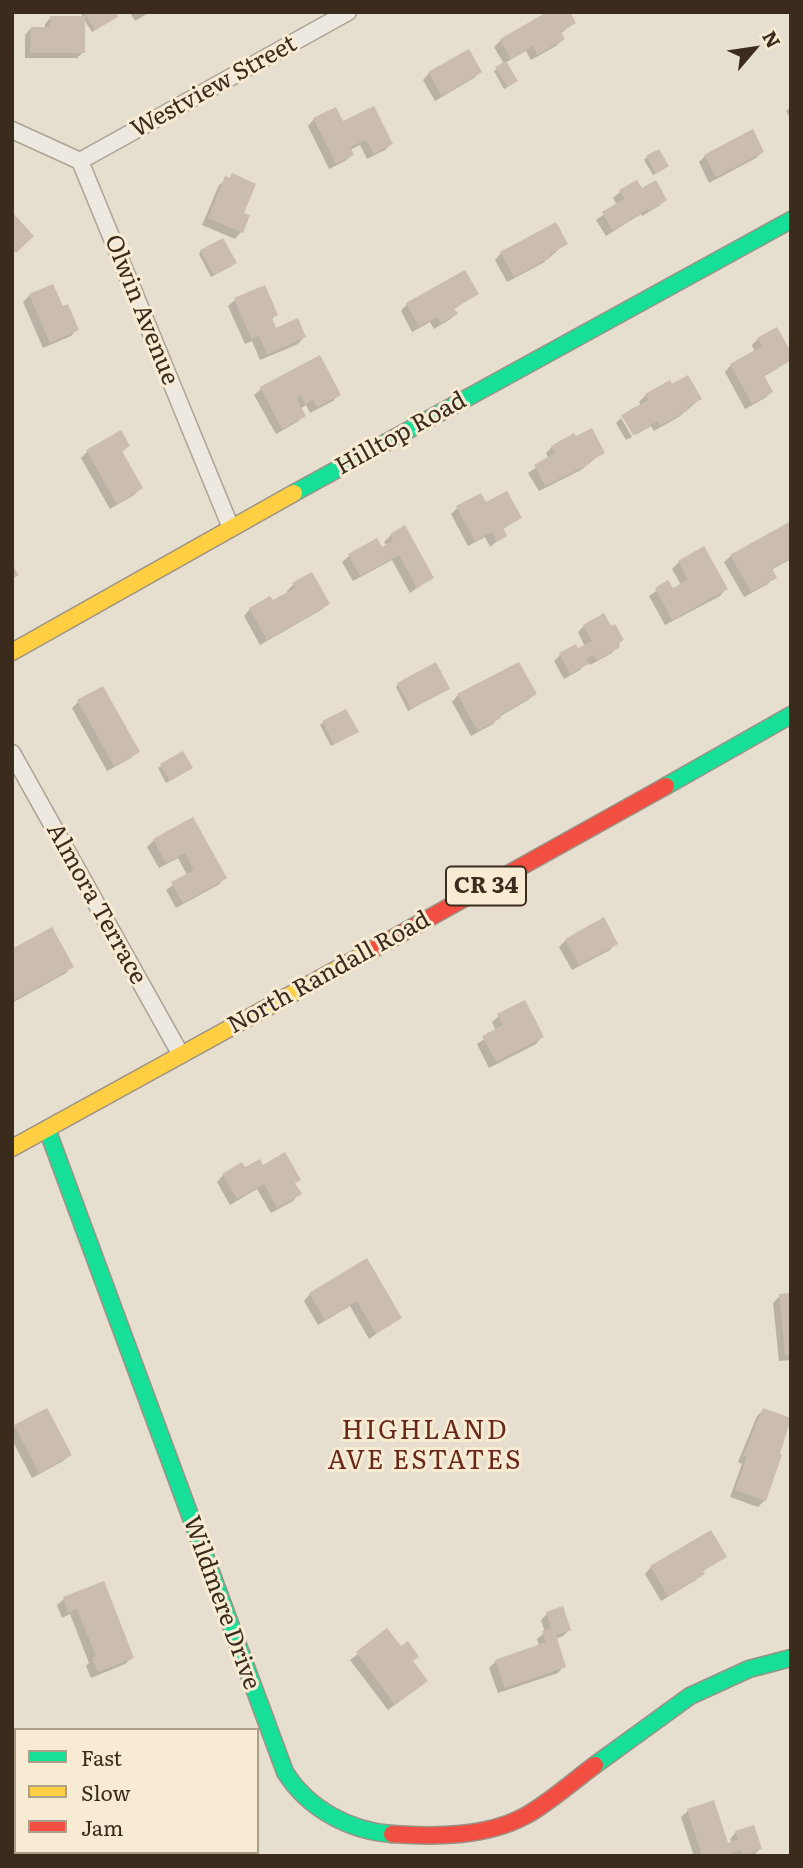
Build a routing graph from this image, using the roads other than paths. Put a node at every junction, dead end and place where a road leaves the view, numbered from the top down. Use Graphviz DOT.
graph roads {
  1 [pos="348,12"];
  2 [pos="12,130"];
  3 [pos="80,161"];
  4 [pos="791,220"];
  5 [pos="231,528"];
  6 [pos="12,652"];
  7 [pos="791,715"];
  8 [pos="12,753"];
  9 [pos="181,1055"];
  10 [pos="47,1129"];
  11 [pos="12,1148"];
  12 [pos="791,1658"];
  1 -- 3 [label="street, Westview Street"];
  2 -- 3 [label="street"];
  3 -- 5 [label="street, Olwin Avenue"];
  4 -- 5 [label="street, Hilltop Road"];
  5 -- 6 [label="street, Hilltop Road"];
  7 -- 9 [label="street, North Randall Road / CR 34"];
  8 -- 9 [label="street, Almora Terrace"];
  9 -- 10 [label="street, North Randall Road / CR 34"];
  10 -- 11 [label="street, North Randall Road / CR 34"];
  10 -- 12 [label="street, Wildmere Drive"];
}
